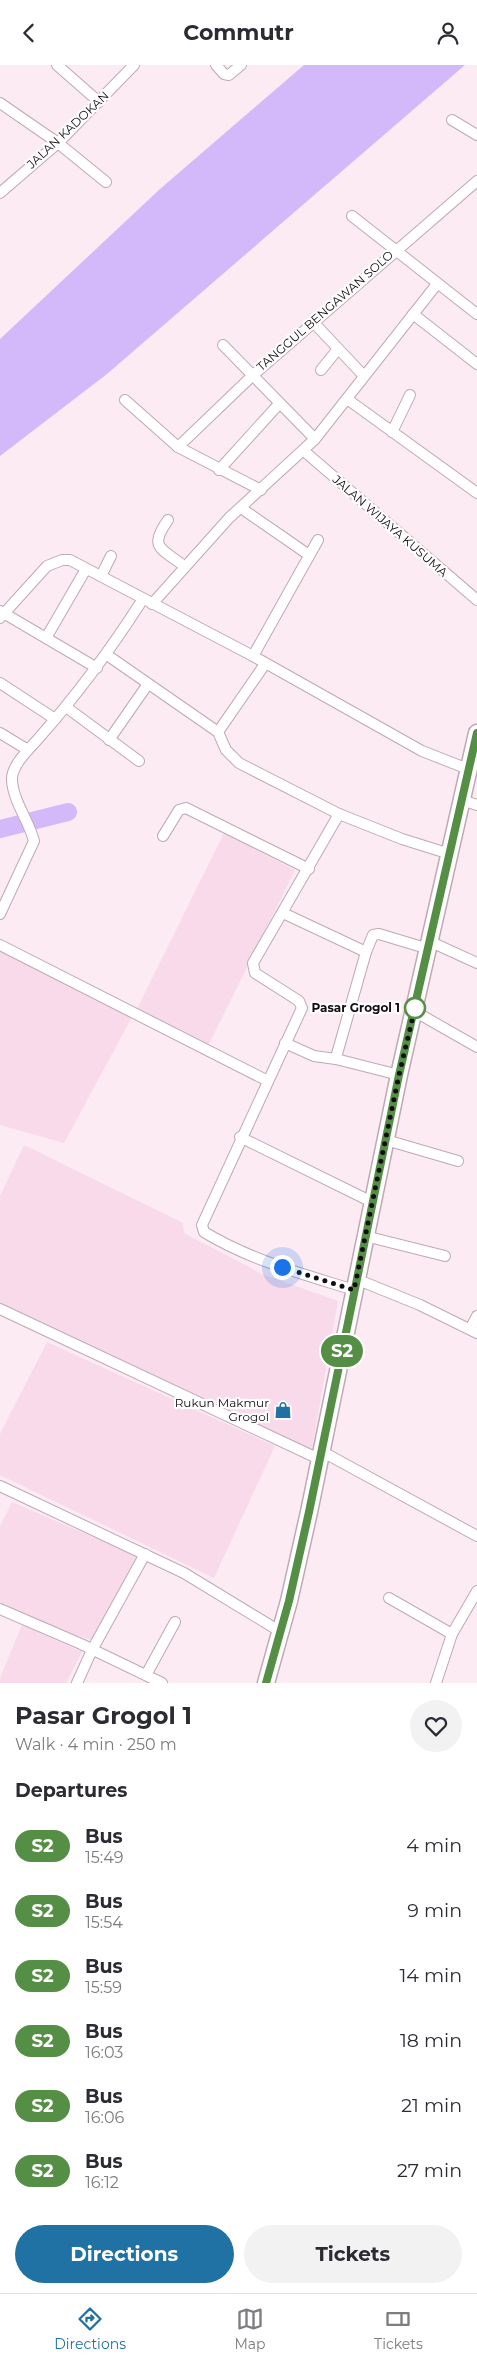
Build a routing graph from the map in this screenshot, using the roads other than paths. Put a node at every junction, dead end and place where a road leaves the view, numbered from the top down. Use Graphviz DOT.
graph roads {
  1 [pos="57,65"];
  2 [pos="134,65"];
  3 [pos="216,65"];
  4 [pos="241,65"];
  5 [pos="99,102"];
  6 [pos="0,103"];
  7 [pos="452,120"];
  8 [pos="477,135"];
  9 [pos="58,143"];
  10 [pos="477,181"];
  11 [pos="106,182"];
  12 [pos="0,193"];
  13 [pos="352,217"];
  14 [pos="394,251"];
  15 [pos="437,284"];
  16 [pos="413,314"];
  17 [pos="477,314"];
  18 [pos="314,323"];
  19 [pos="223,345"];
  20 [pos="338,349"];
  21 [pos="477,363"];
  22 [pos="321,370"];
  23 [pos="363,375"];
  24 [pos="252,376"];
  25 [pos="410,395"];
  26 [pos="346,399"];
  27 [pos="125,400"];
  28 [pos="279,404"];
  29 [pos="392,432"];
  30 [pos="315,439"];
  31 [pos="178,447"];
  32 [pos="304,451"];
  33 [pos="219,469"];
  34 [pos="261,490"];
  35 [pos="477,493"];
  36 [pos="241,508"];
  37 [pos="168,520"];
  38 [pos="318,540"];
  39 [pos="309,555"];
  40 [pos="112,556"];
  41 [pos="184,566"];
  42 [pos="86,569"];
  43 [pos="101,576"];
  44 [pos="477,600"];
  45 [pos="148,602"];
  46 [pos="1,614"];
  47 [pos="46,638"];
  48 [pos="107,655"];
  49 [pos="253,657"];
  50 [pos="265,664"];
  51 [pos="97,668"];
  52 [pos="0,683"];
  53 [pos="148,684"];
  54 [pos="66,707"];
  55 [pos="55,719"];
  56 [pos="0,733"];
  57 [pos="477,733"];
  58 [pos="220,736"];
  59 [pos="109,740"];
  60 [pos="28,750"];
  61 [pos="139,761"];
  62 [pos="468,769"];
  63 [pos="469,802"];
  64 [pos="339,814"];
  65 [pos="163,836"];
  66 [pos="450,854"];
  67 [pos="309,869"];
  68 [pos="283,913"];
  69 [pos="0,914"];
  70 [pos="0,945"];
  71 [pos="430,946"];
  72 [pos="366,952"];
  73 [pos="477,963"];
  74 [pos="414,1011"];
  75 [pos="285,1043"];
  76 [pos="477,1047"];
  77 [pos="336,1059"];
  78 [pos="399,1075"];
  79 [pos="268,1081"];
  80 [pos="240,1137"];
  81 [pos="386,1140"];
  82 [pos="458,1161"];
  83 [pos="372,1202"];
  84 [pos="366,1235"];
  85 [pos="445,1256"];
  86 [pos="355,1284"];
  87 [pos="0,1309"];
  88 [pos="477,1316"];
  89 [pos="473,1331"];
  90 [pos="320,1455"];
  91 [pos="0,1486"];
  92 [pos="477,1536"];
  93 [pos="146,1554"];
  94 [pos="477,1591"];
  95 [pos="389,1597"];
  96 [pos="0,1609"];
  97 [pos="174,1622"];
  98 [pos="280,1632"];
  99 [pos="452,1634"];
  100 [pos="92,1650"];
  101 [pos="146,1675"];
  102 [pos="77,1683"];
  103 [pos="162,1683"];
  104 [pos="266,1683"];
  105 [pos="436,1683"];
  1 -- 5 [label="street"];
  2 -- 5 [label="street, JALAN KADOKAN"];
  3 -- 4 [label="street"];
  5 -- 9 [label="street, JALAN KADOKAN"];
  6 -- 9 [label="street"];
  7 -- 8 [label="street"];
  9 -- 11 [label="street"];
  9 -- 12 [label="street, JALAN KADOKAN"];
  10 -- 14 [label="street, TANGGUL BENGAWAN SOLO"];
  13 -- 14 [label="street"];
  14 -- 15 [label="street"];
  14 -- 18 [label="street, TANGGUL BENGAWAN SOLO"];
  15 -- 16 [label="street"];
  15 -- 17 [label="street"];
  16 -- 21 [label="street"];
  16 -- 23 [label="street"];
  18 -- 20 [label="street"];
  18 -- 24 [label="street, TANGGUL BENGAWAN SOLO"];
  19 -- 24 [label="street"];
  20 -- 22 [label="street"];
  20 -- 23 [label="street"];
  23 -- 26 [label="street"];
  24 -- 28 [label="street"];
  24 -- 31 [label="street, TANGGUL BENGAWAN SOLO"];
  25 -- 29 [label="street"];
  26 -- 29 [label="street"];
  26 -- 30 [label="street"];
  27 -- 31 [label="street"];
  28 -- 30 [label="street"];
  28 -- 33 [label="street"];
  29 -- 35 [label="street"];
  30 -- 32 [label="street"];
  31 -- 33 [label="street"];
  32 -- 34 [label="street"];
  32 -- 44 [label="street, JALAN WIJAYA KUSUMA"];
  33 -- 34 [label="street"];
  34 -- 36 [label="street"];
  36 -- 39 [label="street"];
  36 -- 41 [label="street"];
  37 -- 41 [label="street"];
  38 -- 39 [label="street"];
  39 -- 49 [label="street"];
  40 -- 43 [label="street"];
  41 -- 45 [label="street"];
  42 -- 43 [label="street"];
  42 -- 46 [label="street"];
  42 -- 47 [label="street"];
  43 -- 45 [label="street"];
  45 -- 48 [label="street"];
  45 -- 49 [label="street"];
  46 -- 47 [label="street"];
  47 -- 51 [label="street"];
  48 -- 51 [label="street"];
  48 -- 53 [label="street"];
  49 -- 50 [label="street"];
  50 -- 58 [label="street"];
  50 -- 62 [label="street"];
  51 -- 54 [label="street"];
  52 -- 55 [label="street"];
  53 -- 58 [label="street"];
  53 -- 59 [label="street"];
  54 -- 55 [label="street"];
  54 -- 59 [label="street"];
  55 -- 60 [label="street"];
  56 -- 60 [label="street"];
  57 -- 62 [label="main road"];
  58 -- 64 [label="street"];
  59 -- 61 [label="street"];
  60 -- 69 [label="street"];
  62 -- 63 [label="main road"];
  63 -- 66 [label="main road"];
  64 -- 66 [label="street"];
  64 -- 67 [label="street"];
  65 -- 67 [label="street"];
  66 -- 71 [label="main road"];
  67 -- 68 [label="street"];
  68 -- 72 [label="street"];
  68 -- 75 [label="street"];
  70 -- 79 [label="street"];
  71 -- 72 [label="street"];
  71 -- 73 [label="street"];
  71 -- 74 [label="main road"];
  72 -- 77 [label="street"];
  74 -- 76 [label="street"];
  74 -- 78 [label="main road"];
  75 -- 77 [label="street"];
  75 -- 79 [label="street"];
  77 -- 78 [label="street"];
  78 -- 81 [label="main road"];
  79 -- 80 [label="street"];
  80 -- 83 [label="street"];
  80 -- 86 [label="street"];
  81 -- 82 [label="street"];
  81 -- 83 [label="main road"];
  83 -- 84 [label="main road"];
  84 -- 85 [label="street"];
  84 -- 86 [label="main road"];
  86 -- 89 [label="street"];
  86 -- 90 [label="main road"];
  87 -- 90 [label="street"];
  88 -- 89 [label="street"];
  90 -- 92 [label="street"];
  90 -- 98 [label="main road"];
  91 -- 93 [label="street"];
  93 -- 98 [label="street"];
  93 -- 100 [label="street"];
  94 -- 99 [label="street"];
  95 -- 99 [label="street"];
  96 -- 100 [label="street"];
  97 -- 101 [label="street"];
  98 -- 104 [label="main road"];
  99 -- 105 [label="street"];
  100 -- 101 [label="street"];
  100 -- 102 [label="street"];
  101 -- 103 [label="street"];
}
